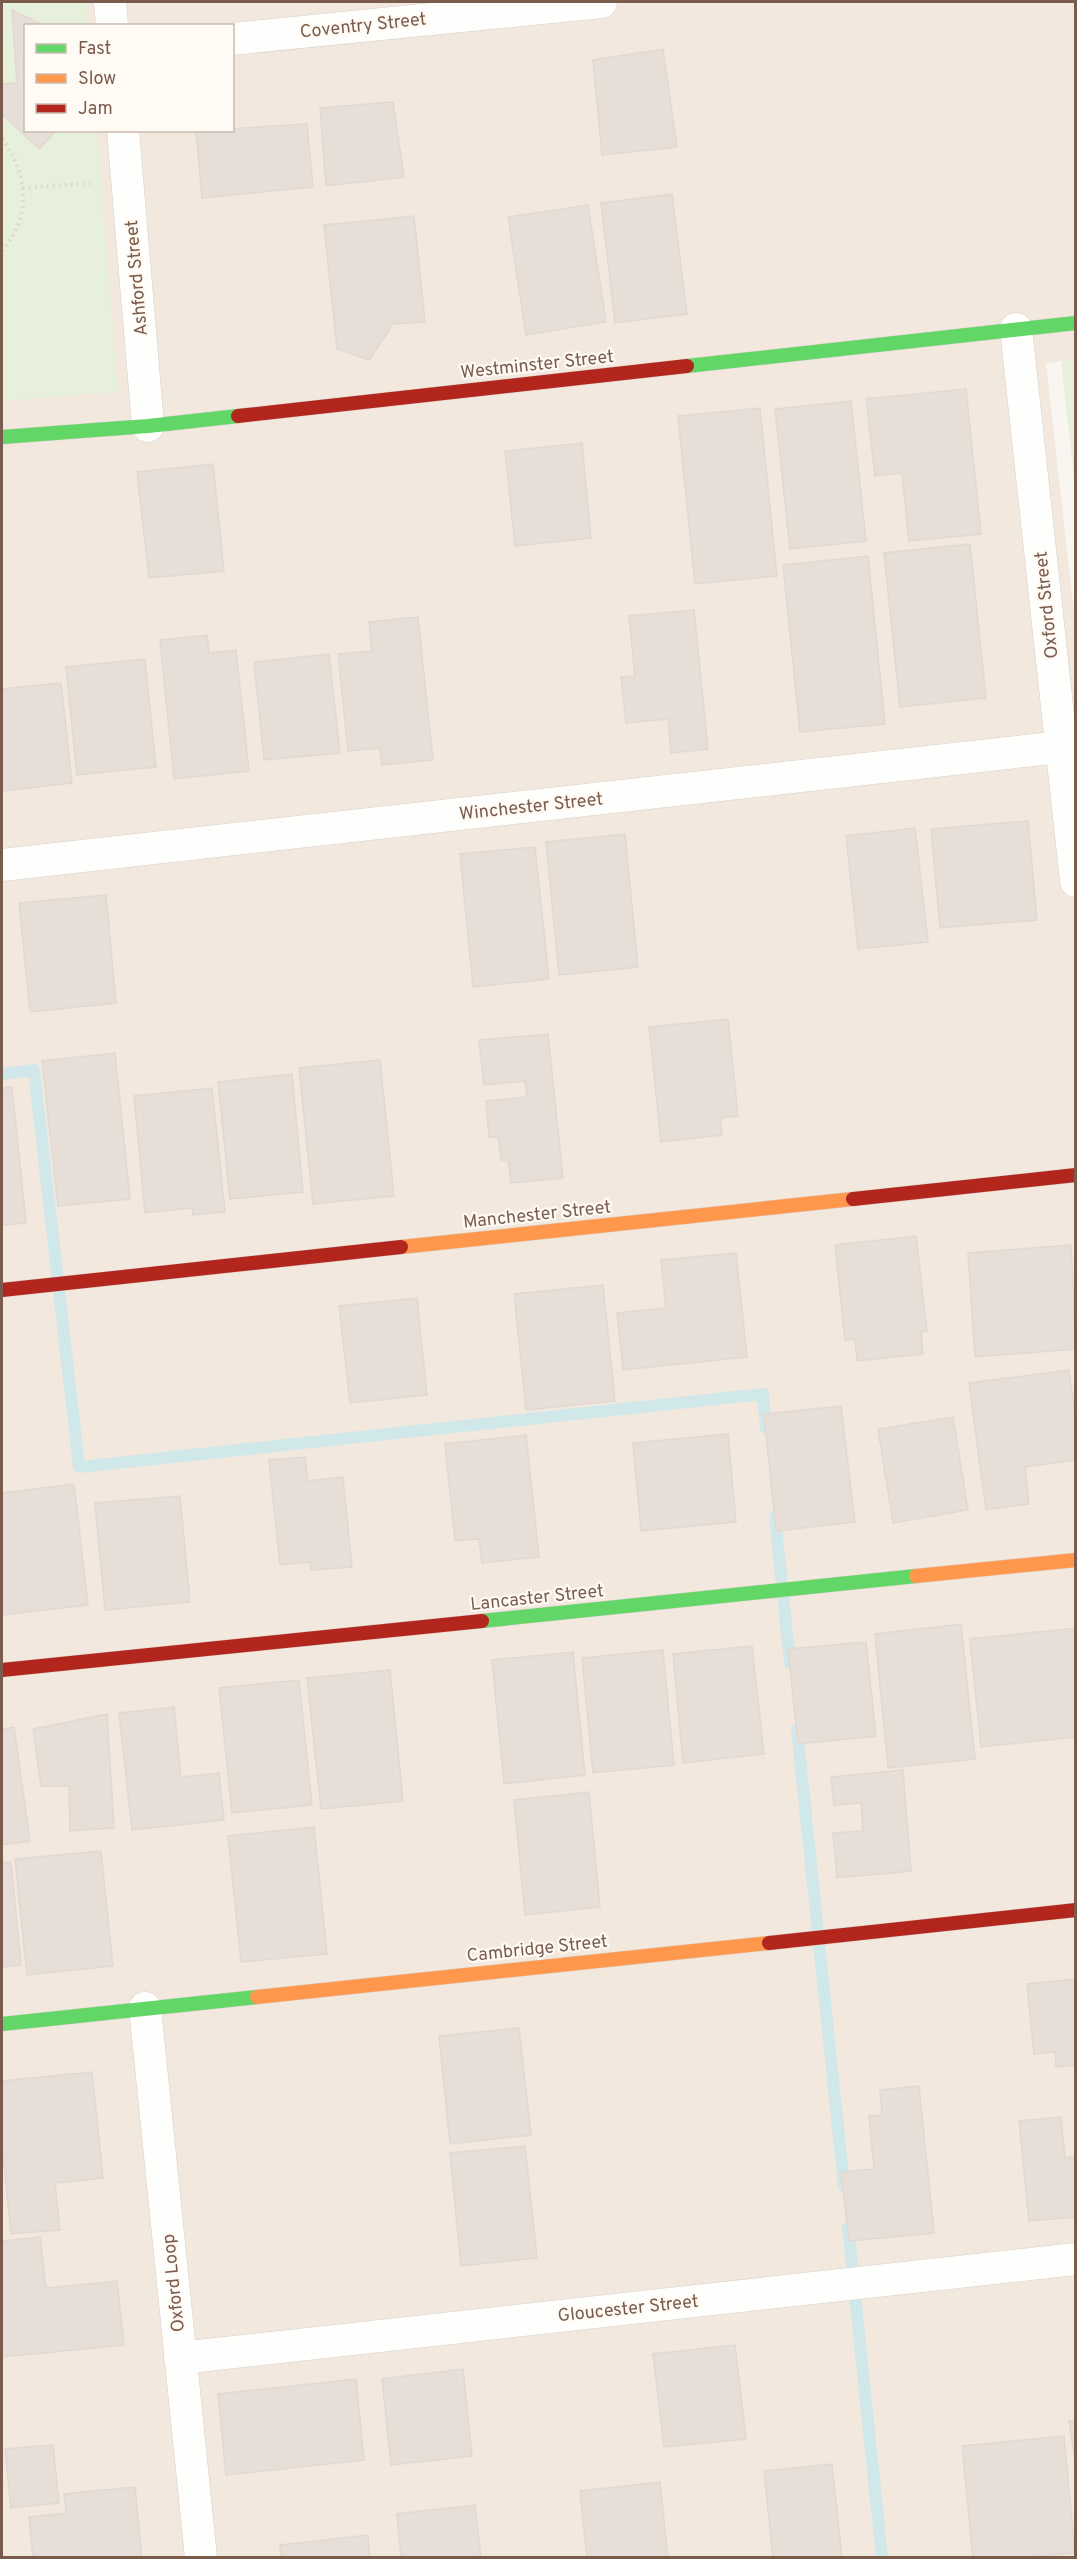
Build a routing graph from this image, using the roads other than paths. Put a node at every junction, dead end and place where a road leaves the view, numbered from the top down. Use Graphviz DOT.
graph roads {
  1 [pos="110,2"];
  2 [pos="601,2"];
  3 [pos="112,24"];
  4 [pos="234,39"];
  5 [pos="123,132"];
  6 [pos="1076,323"];
  7 [pos="1016,329"];
  8 [pos="148,426"];
  9 [pos="2,437"];
  10 [pos="1061,747"];
  11 [pos="2,865"];
  12 [pos="1076,881"];
  13 [pos="1076,1175"];
  14 [pos="2,1290"];
  15 [pos="1076,1560"];
  16 [pos="2,1670"];
  17 [pos="1076,1910"];
  18 [pos="145,2008"];
  19 [pos="2,2024"];
  20 [pos="1076,2259"];
  21 [pos="180,2358"];
  22 [pos="201,2558"];
  1 -- 3 [label="street"];
  2 -- 4 [label="street, Coventry Street"];
  5 -- 8 [label="street, Ashford Street"];
  6 -- 7 [label="street, Westminster Street"];
  7 -- 8 [label="street, Westminster Street"];
  7 -- 10 [label="street, Oxford Street"];
  8 -- 9 [label="street, Westminster Street"];
  10 -- 11 [label="street, Winchester Street"];
  10 -- 12 [label="street, Oxford Street"];
  13 -- 14 [label="street, Manchester Street"];
  15 -- 16 [label="street, Lancaster Street"];
  17 -- 18 [label="street, Cambridge Street"];
  18 -- 19 [label="street, Cambridge Street"];
  18 -- 21 [label="street, Oxford Loop"];
  20 -- 21 [label="street, Gloucester Street"];
  21 -- 22 [label="street, Oxford Loop"];
}
